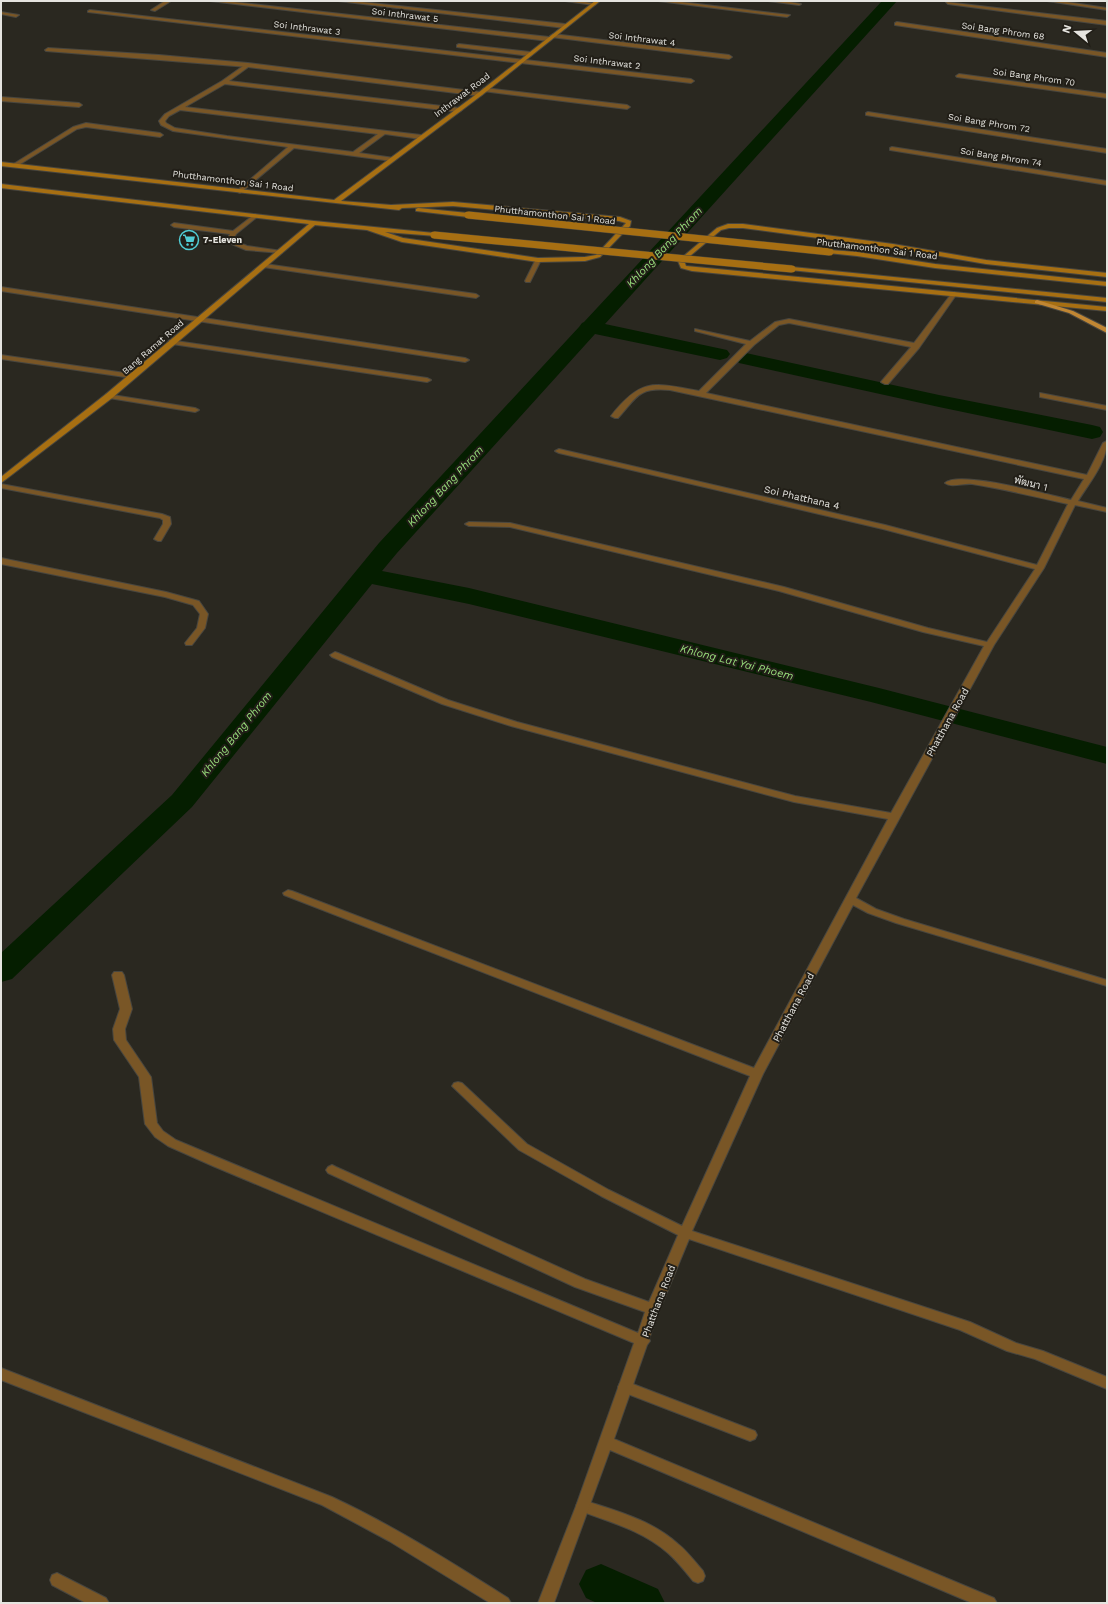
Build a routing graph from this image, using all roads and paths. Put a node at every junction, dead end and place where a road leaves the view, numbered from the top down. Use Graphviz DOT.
graph roads {
  1 [pos="169,1"];
  2 [pos="212,1"];
  3 [pos="340,1"];
  4 [pos="567,1"];
  5 [pos="660,1"];
  6 [pos="770,1"];
  7 [pos="1049,1"];
  8 [pos="596,2"];
  9 [pos="948,3"];
  10 [pos="798,4"];
  11 [pos="1107,9"];
  12 [pos="153,10"];
  13 [pos="90,11"];
  14 [pos="1,13"];
  15 [pos="16,15"];
  16 [pos="787,15"];
  17 [pos="1107,23"];
  18 [pos="897,24"];
  19 [pos="565,26"];
  20 [pos="551,37"];
  21 [pos="459,46"];
  22 [pos="48,50"];
  23 [pos="530,54"];
  24 [pos="1107,54"];
  25 [pos="729,58"];
  26 [pos="521,61"];
  27 [pos="248,65"];
  28 [pos="959,76"];
  29 [pos="691,81"];
  30 [pos="224,82"];
  31 [pos="485,90"];
  32 [pos="480,94"];
  33 [pos="1107,96"];
  34 [pos="1,99"];
  35 [pos="79,105"];
  36 [pos="627,107"];
  37 [pos="180,108"];
  38 [pos="459,110"];
  39 [pos="868,114"];
  40 [pos="383,133"];
  41 [pos="160,135"];
  42 [pos="421,137"];
  43 [pos="292,147"];
  44 [pos="892,149"];
  45 [pos="1107,151"];
  46 [pos="353,155"];
  47 [pos="392,159"];
  48 [pos="1,164"];
  49 [pos="15,165"];
  50 [pos="1107,183"];
  51 [pos="1,186"];
  52 [pos="240,191"];
  53 [pos="336,202"];
  54 [pos="392,207"];
  55 [pos="255,216"];
  56 [pos="314,223"];
  57 [pos="174,225"];
  58 [pos="367,228"];
  59 [pos="234,233"];
  60 [pos="280,252"];
  61 [pos="857,254"];
  62 [pos="538,260"];
  63 [pos="986,262"];
  64 [pos="264,266"];
  65 [pos="1107,275"];
  66 [pos="906,280"];
  67 [pos="528,281"];
  68 [pos="1107,284"];
  69 [pos="1,289"];
  70 [pos="954,294"];
  71 [pos="476,296"];
  72 [pos="988,297"];
  73 [pos="1107,300"];
  74 [pos="1037,302"];
  75 [pos="1107,309"];
  76 [pos="199,319"];
  77 [pos="697,330"];
  78 [pos="1107,331"];
  79 [pos="172,342"];
  80 [pos="751,343"];
  81 [pos="916,346"];
  82 [pos="1,357"];
  83 [pos="465,360"];
  84 [pos="132,376"];
  85 [pos="427,380"];
  86 [pos="885,382"];
  87 [pos="701,394"];
  88 [pos="1043,395"];
  89 [pos="109,396"];
  90 [pos="1107,408"];
  91 [pos="195,410"];
  92 [pos="615,416"];
  93 [pos="1107,443"];
  94 [pos="559,451"];
  95 [pos="1089,478"];
  96 [pos="1,481"];
  97 [pos="949,483"];
  98 [pos="1,486"];
  99 [pos="1072,504"];
  100 [pos="1107,510"];
  101 [pos="469,524"];
  102 [pos="158,539"];
  103 [pos="1,561"];
  104 [pos="1040,568"];
  105 [pos="189,643"];
  106 [pos="989,645"];
  107 [pos="335,655"];
  108 [pos="894,817"];
  109 [pos="288,893"];
  110 [pos="850,899"];
  111 [pos="118,975"];
  112 [pos="1105,983"];
  113 [pos="757,1074"];
  114 [pos="458,1086"];
  115 [pos="332,1170"];
  116 [pos="685,1233"];
  117 [pos="653,1309"];
  118 [pos="643,1341"];
  119 [pos="1,1374"];
  120 [pos="1107,1383"];
  121 [pos="625,1387"];
  122 [pos="750,1435"];
  123 [pos="606,1442"];
  124 [pos="583,1506"];
  125 [pos="698,1576"];
  126 [pos="57,1580"];
  127 [pos="101,1603"];
  128 [pos="503,1603"];
  129 [pos="546,1603"];
  130 [pos="989,1603"];
  1 -- 12 [label="street"];
  2 -- 20 [label="street, Soi Inthrawat 5"];
  3 -- 19 [label="street"];
  4 -- 8 [label="street"];
  5 -- 16 [label="street"];
  6 -- 10 [label="street"];
  7 -- 11 [label="street"];
  8 -- 19 [label="main road, Inthrawat Road"];
  9 -- 17 [label="street"];
  13 -- 26 [label="street, Soi Inthrawat 3"];
  14 -- 15 [label="street"];
  18 -- 24 [label="street, Soi Bang Phrom 68"];
  19 -- 20 [label="main road, Inthrawat Road"];
  20 -- 23 [label="main road, Inthrawat Road"];
  20 -- 25 [label="street, Soi Inthrawat 4"];
  21 -- 23 [label="street"];
  22 -- 27 [label="street"];
  23 -- 26 [label="main road, Inthrawat Road"];
  26 -- 29 [label="street, Soi Inthrawat 2"];
  26 -- 31 [label="main road, Inthrawat Road"];
  27 -- 30 [label="street"];
  27 -- 32 [label="street"];
  28 -- 33 [label="street, Soi Bang Phrom 70"];
  30 -- 37 [label="street"];
  30 -- 38 [label="street"];
  31 -- 32 [label="main road, Inthrawat Road"];
  31 -- 36 [label="street"];
  32 -- 38 [label="main road, Inthrawat Road"];
  34 -- 35 [label="street"];
  37 -- 40 [label="street"];
  37 -- 43 [label="street"];
  38 -- 42 [label="main road, Inthrawat Road"];
  39 -- 45 [label="street, Soi Bang Phrom 72"];
  40 -- 42 [label="street"];
  40 -- 46 [label="street"];
  41 -- 49 [label="street"];
  42 -- 47 [label="main road, Inthrawat Road"];
  43 -- 46 [label="street"];
  43 -- 52 [label="street"];
  44 -- 50 [label="street, Soi Bang Phrom 74"];
  46 -- 47 [label="street"];
  47 -- 53 [label="main road, Inthrawat Road"];
  48 -- 49 [label="main road, Phutthamonthon Sai 1 Road"];
  49 -- 52 [label="main road, Phutthamonthon Sai 1 Road"];
  51 -- 55 [label="main road"];
  52 -- 53 [label="main road, Phutthamonthon Sai 1 Road"];
  53 -- 54 [label="main road, Phutthamonthon Sai 1 Road"];
  54 -- 61 [label="main road, Phutthamonthon Sai 1 Road, bridge"];
  54 -- 62 [label="main road"];
  55 -- 56 [label="main road"];
  55 -- 59 [label="street"];
  56 -- 58 [label="main road"];
  56 -- 60 [label="main road, Bang Ramat Road"];
  57 -- 59 [label="street"];
  58 -- 62 [label="main road"];
  58 -- 66 [label="main road, bridge"];
  59 -- 60 [label="street"];
  60 -- 64 [label="main road, Bang Ramat Road"];
  61 -- 63 [label="main road"];
  61 -- 68 [label="main road, Phutthamonthon Sai 1 Road"];
  62 -- 67 [label="street"];
  63 -- 65 [label="main road"];
  63 -- 70 [label="main road"];
  64 -- 71 [label="street"];
  64 -- 76 [label="main road, Bang Ramat Road"];
  66 -- 72 [label="main road"];
  66 -- 73 [label="main road"];
  69 -- 76 [label="street"];
  70 -- 72 [label="main road"];
  70 -- 81 [label="street"];
  72 -- 74 [label="main road"];
  74 -- 75 [label="main road"];
  74 -- 78 [label="main road"];
  76 -- 79 [label="main road, Bang Ramat Road"];
  76 -- 83 [label="street"];
  77 -- 80 [label="street"];
  79 -- 84 [label="main road, Bang Ramat Road"];
  79 -- 85 [label="street"];
  80 -- 81 [label="street"];
  80 -- 87 [label="street"];
  81 -- 86 [label="street"];
  82 -- 84 [label="street"];
  84 -- 89 [label="main road, Bang Ramat Road"];
  87 -- 92 [label="street"];
  87 -- 95 [label="street"];
  88 -- 90 [label="street"];
  89 -- 91 [label="street"];
  89 -- 96 [label="main road, Bang Ramat Road"];
  93 -- 95 [label="street, Phatthana Road"];
  94 -- 104 [label="street, Soi Phatthana 4"];
  95 -- 99 [label="street, Phatthana Road"];
  97 -- 99 [label="street, พัฒนา 1"];
  98 -- 102 [label="street"];
  99 -- 100 [label="street, พัฒนา 1"];
  99 -- 104 [label="street, Phatthana Road"];
  101 -- 106 [label="street"];
  103 -- 105 [label="street"];
  104 -- 106 [label="street, Phatthana Road"];
  106 -- 108 [label="street, Phatthana Road"];
  107 -- 108 [label="street"];
  108 -- 110 [label="street, Phatthana Road"];
  109 -- 113 [label="street"];
  110 -- 112 [label="street"];
  110 -- 113 [label="street, Phatthana Road"];
  111 -- 118 [label="street"];
  113 -- 116 [label="street, Phatthana Road"];
  114 -- 116 [label="street"];
  115 -- 117 [label="street"];
  116 -- 117 [label="street, Phatthana Road"];
  116 -- 120 [label="street"];
  117 -- 118 [label="street, Phatthana Road"];
  118 -- 121 [label="street, Phatthana Road"];
  119 -- 128 [label="street"];
  121 -- 122 [label="street"];
  121 -- 123 [label="street, Phatthana Road"];
  123 -- 124 [label="street, Phatthana Road"];
  123 -- 130 [label="street"];
  124 -- 125 [label="street"];
  124 -- 129 [label="street, Phatthana Road"];
  126 -- 127 [label="street"];
}
